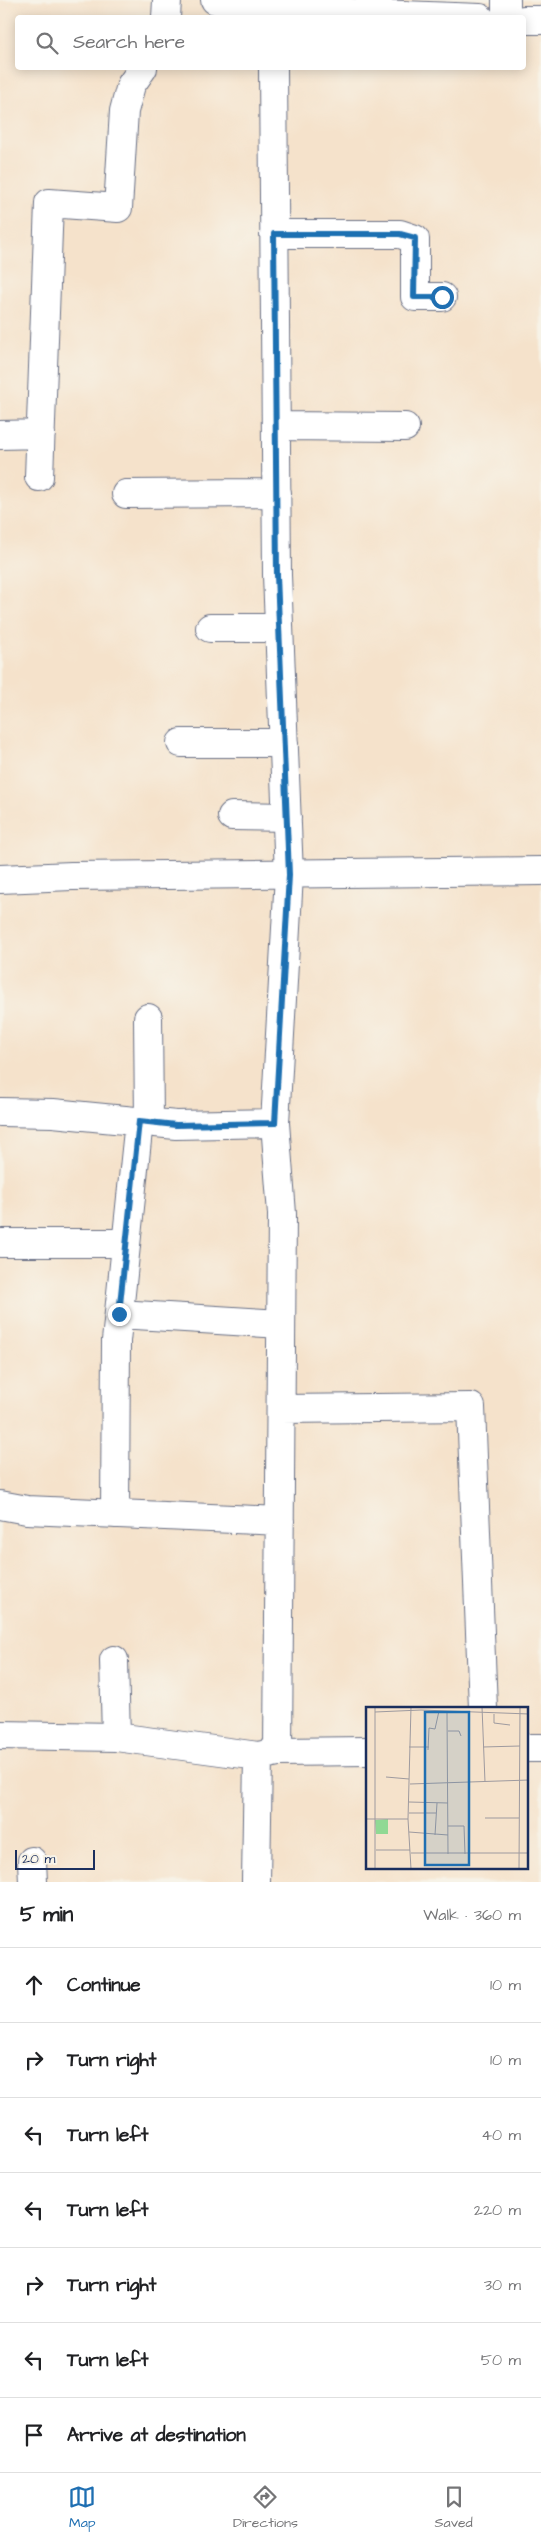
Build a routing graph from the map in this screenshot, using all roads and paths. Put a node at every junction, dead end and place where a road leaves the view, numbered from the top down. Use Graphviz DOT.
graph roads {
  1 [pos="166,0"];
  2 [pos="215,0"];
  3 [pos="506,0"];
  4 [pos="272,14"];
  5 [pos="166,15"];
  6 [pos="324,15"];
  7 [pos="506,15"];
  8 [pos="526,20"];
  9 [pos="541,20"];
  10 [pos="142,70"];
  11 [pos="272,70"];
  12 [pos="274,234"];
  13 [pos="442,297"];
  14 [pos="276,426"];
  15 [pos="404,427"];
  16 [pos="41,434"];
  17 [pos="0,435"];
  18 [pos="39,477"];
  19 [pos="276,493"];
  20 [pos="126,494"];
  21 [pos="210,628"];
  22 [pos="280,628"];
  23 [pos="181,743"];
  24 [pos="284,743"];
  25 [pos="232,816"];
  26 [pos="287,817"];
  27 [pos="541,871"];
  28 [pos="289,875"];
  29 [pos="0,879"];
  30 [pos="148,1018"];
  31 [pos="0,1112"];
  32 [pos="144,1122"];
  33 [pos="275,1123"];
  34 [pos="126,1244"];
  35 [pos="0,1245"];
  36 [pos="119,1314"];
  37 [pos="281,1324"];
  38 [pos="281,1409"];
  39 [pos="0,1505"];
  40 [pos="115,1514"];
  41 [pos="280,1521"];
  42 [pos="114,1660"];
  43 [pos="483,1707"];
  44 [pos="0,1735"];
  45 [pos="116,1737"];
  46 [pos="528,1748"];
  47 [pos="541,1748"];
  48 [pos="366,1751"];
  49 [pos="268,1754"];
  50 [pos="256,1882"];
  1 -- 5 [label="street"];
  2 -- 4 [label="street"];
  3 -- 7 [label="street"];
  4 -- 6 [label="street"];
  8 -- 9 [label="street"];
  10 -- 16 [label="street"];
  11 -- 12 [label="street"];
  12 -- 13 [label="street"];
  12 -- 14 [label="street"];
  14 -- 15 [label="street"];
  14 -- 19 [label="street"];
  16 -- 17 [label="street"];
  16 -- 18 [label="street"];
  19 -- 20 [label="street"];
  19 -- 22 [label="street"];
  21 -- 22 [label="street"];
  22 -- 24 [label="street"];
  23 -- 24 [label="street"];
  24 -- 26 [label="street"];
  25 -- 26 [label="street"];
  26 -- 28 [label="street"];
  27 -- 28 [label="street"];
  28 -- 29 [label="street"];
  28 -- 33 [label="street"];
  30 -- 32 [label="street"];
  31 -- 32 [label="street"];
  32 -- 33 [label="street"];
  32 -- 34 [label="street"];
  33 -- 37 [label="street"];
  34 -- 35 [label="street"];
  34 -- 36 [label="street"];
  36 -- 37 [label="street"];
  36 -- 40 [label="street"];
  37 -- 38 [label="street"];
  38 -- 41 [label="street"];
  38 -- 43 [label="street"];
  39 -- 40 [label="street"];
  40 -- 41 [label="street"];
  41 -- 49 [label="street"];
  42 -- 45 [label="street"];
  44 -- 45 [label="street"];
  45 -- 49 [label="street"];
  46 -- 47 [label="street"];
  48 -- 49 [label="street"];
  49 -- 50 [label="street"];
}
